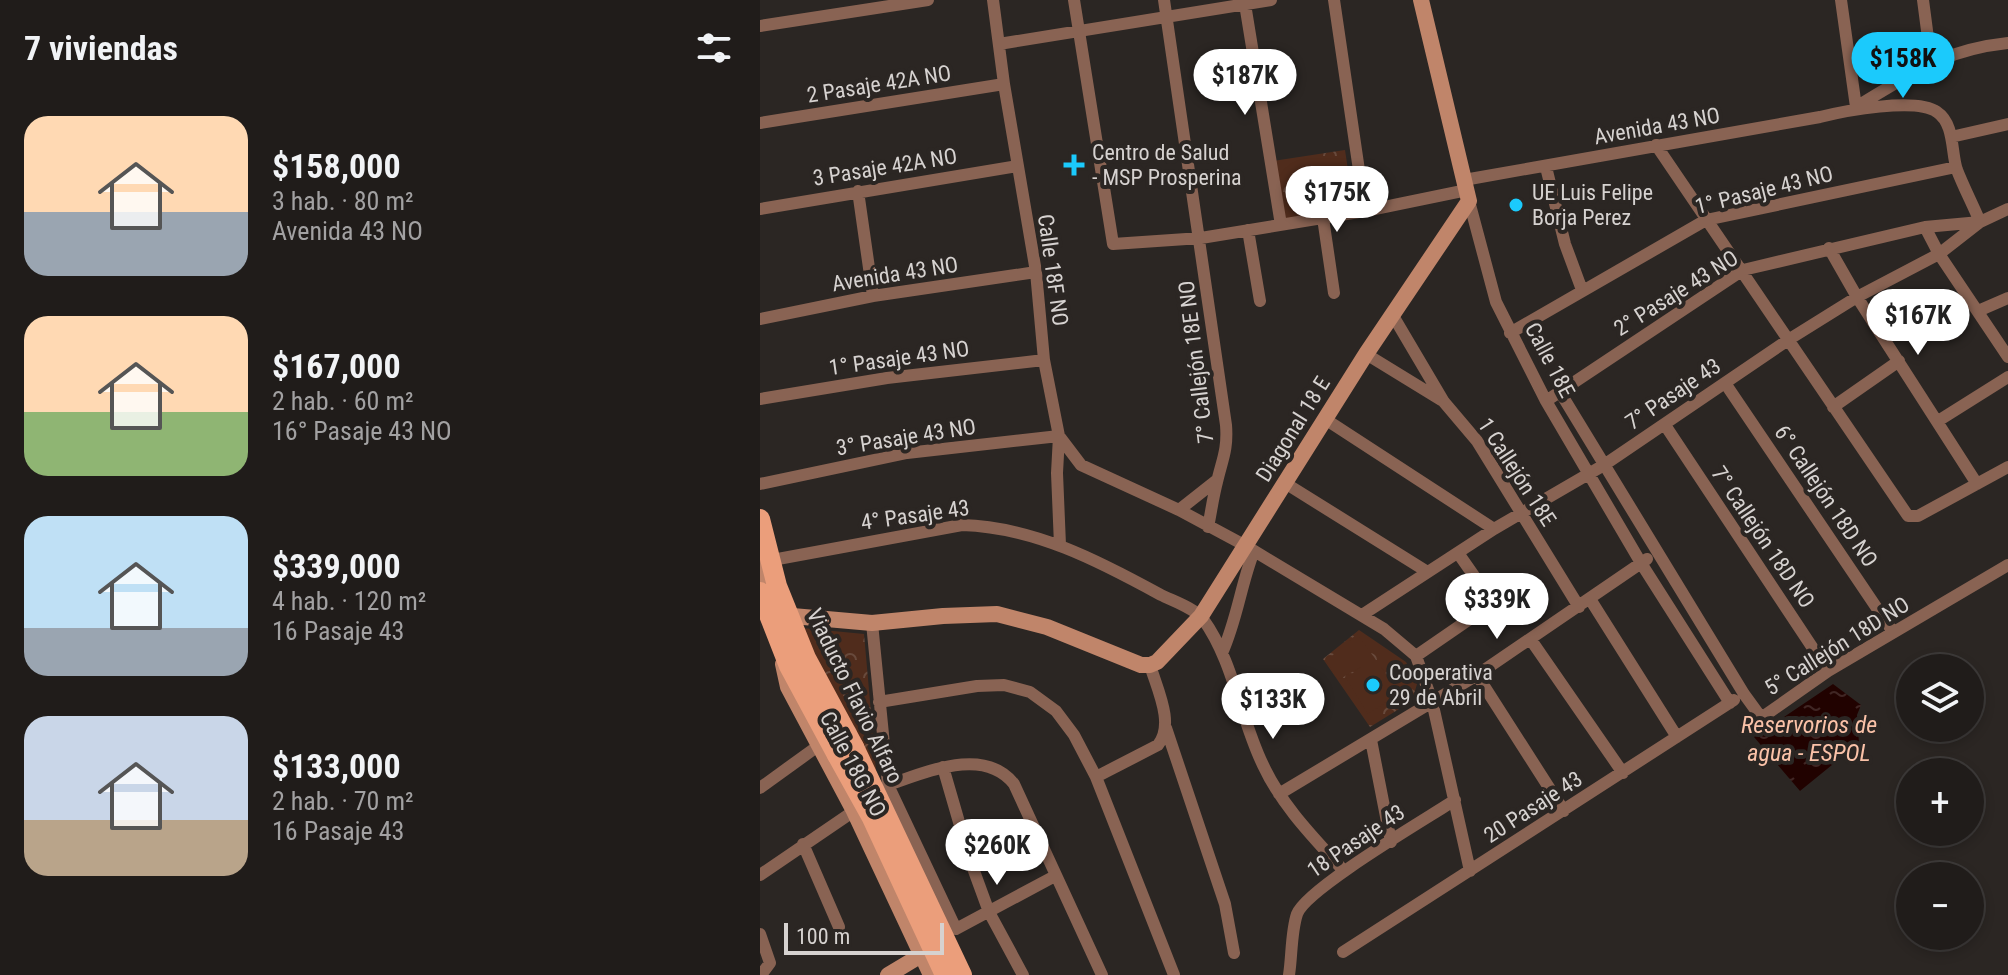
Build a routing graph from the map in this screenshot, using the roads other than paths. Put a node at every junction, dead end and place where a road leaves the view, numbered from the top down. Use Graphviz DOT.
graph roads {
  1 [pos="928,0"];
  2 [pos="993,0"];
  3 [pos="1074,0"];
  4 [pos="1164,0"];
  5 [pos="1271,0"];
  6 [pos="1334,0"];
  7 [pos="1421,0"];
  8 [pos="1841,0"];
  9 [pos="1923,0"];
  10 [pos="1245,4"];
  11 [pos="1167,18"];
  12 [pos="760,26"];
  13 [pos="1079,33"];
  14 [pos="2008,43"];
  15 [pos="999,44"];
  16 [pos="1931,61"];
  17 [pos="1004,84"];
  18 [pos="1856,107"];
  19 [pos="760,123"];
  20 [pos="2008,124"];
  21 [pos="1951,137"];
  22 [pos="1656,145"];
  23 [pos="1018,166"];
  24 [pos="1546,167"];
  25 [pos="1956,167"];
  26 [pos="1466,190"];
  27 [pos="858,191"];
  28 [pos="760,209"];
  29 [pos="2008,209"];
  30 [pos="1365,211"];
  31 [pos="1323,218"];
  32 [pos="1706,220"];
  33 [pos="1980,222"];
  34 [pos="1281,225"];
  35 [pos="1925,227"];
  36 [pos="1248,230"];
  37 [pos="1201,238"];
  38 [pos="1829,248"];
  39 [pos="1939,254"];
  40 [pos="1743,270"];
  41 [pos="1036,272"];
  42 [pos="1582,290"];
  43 [pos="1334,293"];
  44 [pos="873,296"];
  45 [pos="1857,297"];
  46 [pos="2008,298"];
  47 [pos="1260,301"];
  48 [pos="1978,311"];
  49 [pos="1392,314"];
  50 [pos="760,319"];
  51 [pos="1510,333"];
  52 [pos="1788,340"];
  53 [pos="1366,354"];
  54 [pos="2008,357"];
  55 [pos="1044,360"];
  56 [pos="1899,361"];
  57 [pos="2008,377"];
  58 [pos="1725,383"];
  59 [pos="1560,392"];
  60 [pos="760,399"];
  61 [pos="1546,401"];
  62 [pos="1444,402"];
  63 [pos="1833,407"];
  64 [pos="1325,419"];
  65 [pos="1938,421"];
  66 [pos="1665,425"];
  67 [pos="1059,436"];
  68 [pos="1604,465"];
  69 [pos="2008,467"];
  70 [pos="1588,474"];
  71 [pos="1217,480"];
  72 [pos="1285,483"];
  73 [pos="760,484"];
  74 [pos="1977,484"];
  75 [pos="1179,510"];
  76 [pos="1522,514"];
  77 [pos="760,519"];
  78 [pos="1208,527"];
  79 [pos="1494,529"];
  80 [pos="1060,545"];
  81 [pos="1250,548"];
  82 [pos="1657,552"];
  83 [pos="1458,553"];
  84 [pos="1641,563"];
  85 [pos="760,564"];
  86 [pos="2008,565"];
  87 [pos="1426,571"];
  88 [pos="760,592"];
  89 [pos="1584,603"];
  90 [pos="766,614"];
  91 [pos="1362,615"];
  92 [pos="1201,616"];
  93 [pos="872,623"];
  94 [pos="1893,632"];
  95 [pos="1531,640"];
  96 [pos="1222,653"];
  97 [pos="1416,656"];
  98 [pos="1145,665"];
  99 [pos="1828,671"];
  100 [pos="1477,675"];
  101 [pos="1744,694"];
  102 [pos="1432,701"];
  103 [pos="879,702"];
  104 [pos="1730,703"];
  105 [pos="1166,728"];
  106 [pos="1677,737"];
  107 [pos="1371,740"];
  108 [pos="818,746"];
  109 [pos="845,751"];
  110 [pos="943,767"];
  111 [pos="1623,773"];
  112 [pos="1096,777"];
  113 [pos="888,785"];
  114 [pos="760,788"];
  115 [pos="1279,794"];
  116 [pos="1455,800"];
  117 [pos="854,811"];
  118 [pos="1564,811"];
  119 [pos="1391,842"];
  120 [pos="803,844"];
  121 [pos="1344,871"];
  122 [pos="1470,871"];
  123 [pos="760,875"];
  124 [pos="1055,876"];
  125 [pos="989,912"];
  126 [pos="839,927"];
  127 [pos="956,929"];
  128 [pos="760,934"];
  129 [pos="927,951"];
  130 [pos="1343,952"];
  131 [pos="1234,953"];
  132 [pos="761,975"];
  133 [pos="888,975"];
  134 [pos="931,975"];
  135 [pos="945,975"];
  136 [pos="962,975"];
  137 [pos="975,975"];
  138 [pos="1023,975"];
  139 [pos="1102,975"];
  140 [pos="1174,975"];
  141 [pos="1289,975"];
  1 -- 12 [label="street"];
  2 -- 15 [label="street, Calle 18F NO"];
  3 -- 13 [label="street"];
  4 -- 11 [label="street, 7° Callejón 18E NO"];
  5 -- 10 [label="street"];
  6 -- 30 [label="street"];
  7 -- 26 [label="street, Calle 18E"];
  8 -- 18 [label="street"];
  9 -- 16 [label="street"];
  10 -- 11 [label="street"];
  10 -- 34 [label="street"];
  11 -- 13 [label="street"];
  11 -- 37 [label="street, 7° Callejón 18E NO"];
  13 -- 15 [label="street"];
  13 -- 37 [label="street, Avenida 43 NO"];
  14 -- 16 [label="street, Avenida 43 NO"];
  15 -- 17 [label="street, Calle 18F NO"];
  16 -- 18 [label="street, Avenida 43 NO"];
  17 -- 19 [label="street, 2 Pasaje 42A NO"];
  17 -- 23 [label="street, Calle 18F NO"];
  18 -- 21 [label="street, Avenida 43 NO"];
  18 -- 22 [label="street, Avenida 43 NO"];
  20 -- 21 [label="street"];
  21 -- 25 [label="street"];
  22 -- 24 [label="street, Avenida 43 NO"];
  22 -- 32 [label="street"];
  23 -- 27 [label="street, 3 Pasaje 42A NO"];
  23 -- 41 [label="street, Calle 18F NO"];
  24 -- 26 [label="street, Avenida 43 NO"];
  24 -- 42 [label="street"];
  25 -- 32 [label="street, 1° Pasaje 43 NO"];
  25 -- 33 [label="street"];
  26 -- 30 [label="street, Avenida 43 NO"];
  26 -- 49 [label="street, Diagonal 18 E"];
  26 -- 51 [label="street, Calle 18E"];
  27 -- 28 [label="street, 3 Pasaje 42A NO"];
  27 -- 44 [label="street"];
  29 -- 33 [label="street, 7° Pasaje 43"];
  30 -- 31 [label="street, Avenida 43 NO"];
  31 -- 34 [label="street, Avenida 43 NO"];
  31 -- 43 [label="street"];
  32 -- 40 [label="street"];
  32 -- 42 [label="street, 1° Pasaje 43 NO"];
  33 -- 35 [label="street, 2° Pasaje 43 NO"];
  33 -- 39 [label="street, 7° Pasaje 43"];
  34 -- 36 [label="street, Avenida 43 NO"];
  35 -- 38 [label="street, 2° Pasaje 43 NO"];
  35 -- 39 [label="street"];
  36 -- 37 [label="street, Avenida 43 NO"];
  36 -- 47 [label="street"];
  37 -- 71 [label="street, 7° Callejón 18E NO"];
  38 -- 40 [label="street, 2° Pasaje 43 NO"];
  38 -- 45 [label="street"];
  39 -- 45 [label="street, 7° Pasaje 43"];
  39 -- 48 [label="street"];
  40 -- 52 [label="street"];
  40 -- 59 [label="street, 2° Pasaje 43 NO"];
  41 -- 44 [label="street, Avenida 43 NO"];
  41 -- 55 [label="street, Calle 18F NO"];
  42 -- 51 [label="street, 1° Pasaje 43 NO"];
  44 -- 50 [label="street, Avenida 43 NO"];
  45 -- 52 [label="street, 7° Pasaje 43"];
  45 -- 56 [label="street"];
  46 -- 48 [label="street"];
  48 -- 54 [label="street"];
  49 -- 53 [label="street, Diagonal 18 E"];
  49 -- 62 [label="street, 1 Callejón 18E"];
  51 -- 61 [label="street, Calle 18E"];
  52 -- 58 [label="street, 7° Pasaje 43"];
  52 -- 63 [label="street"];
  53 -- 62 [label="street, 1 Callejón 18E"];
  53 -- 64 [label="street, Diagonal 18 E"];
  55 -- 60 [label="street, 1° Pasaje 43 NO"];
  55 -- 67 [label="street, Calle 18F NO"];
  56 -- 63 [label="street"];
  56 -- 65 [label="street"];
  57 -- 65 [label="street"];
  58 -- 66 [label="street, 7° Pasaje 43"];
  58 -- 94 [label="street, 6° Callejón 18D NO"];
  59 -- 61 [label="street, 2° Pasaje 43 NO"];
  59 -- 68 [label="street, Calle 18E"];
  61 -- 70 [label="street, Calle 18E"];
  62 -- 76 [label="street, 1 Callejón 18E"];
  63 -- 74 [label="street"];
  64 -- 72 [label="street, Diagonal 18 E"];
  64 -- 79 [label="street"];
  65 -- 74 [label="street"];
  66 -- 68 [label="street, 7° Pasaje 43"];
  66 -- 99 [label="street, 7° Callejón 18D NO"];
  67 -- 73 [label="street, 3° Pasaje 43 NO"];
  67 -- 75 [label="street"];
  67 -- 80 [label="street, Calle 18F NO"];
  68 -- 70 [label="street, 7° Pasaje 43"];
  68 -- 82 [label="street, Calle 18E"];
  69 -- 74 [label="street"];
  70 -- 76 [label="street, 7° Pasaje 43"];
  70 -- 84 [label="street, Calle 18E"];
  71 -- 75 [label="street"];
  71 -- 78 [label="street, 7° Callejón 18E NO"];
  72 -- 81 [label="street, Diagonal 18 E"];
  72 -- 87 [label="street"];
  75 -- 78 [label="street"];
  76 -- 79 [label="street, 7° Pasaje 43"];
  76 -- 89 [label="street, 1 Callejón 18E"];
  77 -- 109 [label="main road, Viaducto Flavio Alfaro, bridge"];
  78 -- 81 [label="street"];
  79 -- 83 [label="street, 7° Pasaje 43"];
  80 -- 85 [label="street, 4° Pasaje 43"];
  80 -- 92 [label="street, 4° Pasaje 43"];
  81 -- 91 [label="street"];
  81 -- 92 [label="street, Diagonal 18 E"];
  81 -- 96 [label="street"];
  82 -- 84 [label="street"];
  82 -- 101 [label="street, Calle 18E"];
  83 -- 87 [label="street, 7° Pasaje 43"];
  83 -- 97 [label="street"];
  84 -- 89 [label="street"];
  84 -- 104 [label="street, Calle 18E"];
  85 -- 90 [label="street, Calle 18G NO"];
  86 -- 94 [label="street, 5° Callejón 18D NO"];
  87 -- 91 [label="street, 7° Pasaje 43"];
  88 -- 109 [label="main road, Viaducto Flavio Alfaro, bridge"];
  89 -- 95 [label="street"];
  89 -- 106 [label="street, 1 Callejón 18E"];
  90 -- 93 [label="street"];
  90 -- 108 [label="street, Calle 18G NO"];
  91 -- 97 [label="street"];
  92 -- 96 [label="street"];
  92 -- 98 [label="street, Diagonal 18 E"];
  93 -- 98 [label="street"];
  93 -- 103 [label="street"];
  94 -- 99 [label="street, 5° Callejón 18D NO"];
  95 -- 100 [label="street"];
  95 -- 111 [label="street"];
  96 -- 115 [label="street"];
  97 -- 102 [label="street"];
  98 -- 105 [label="street"];
  99 -- 101 [label="street, 5° Callejón 18D NO"];
  100 -- 102 [label="street"];
  100 -- 118 [label="street"];
  101 -- 104 [label="street, 20 Pasaje 43"];
  102 -- 107 [label="street"];
  102 -- 116 [label="street"];
  103 -- 112 [label="street"];
  103 -- 113 [label="street"];
  104 -- 106 [label="street, 20 Pasaje 43"];
  105 -- 112 [label="street"];
  105 -- 131 [label="street"];
  106 -- 111 [label="street, 20 Pasaje 43"];
  107 -- 115 [label="street"];
  107 -- 119 [label="street"];
  108 -- 114 [label="street"];
  108 -- 117 [label="street, Calle 18G NO"];
  109 -- 129 [label="main road, Viaducto Flavio Alfaro"];
  109 -- 136 [label="main road, Viaducto Flavio Alfaro"];
  110 -- 113 [label="street"];
  110 -- 124 [label="street"];
  110 -- 125 [label="street"];
  111 -- 118 [label="street, 20 Pasaje 43"];
  112 -- 140 [label="street"];
  113 -- 127 [label="street"];
  115 -- 121 [label="street"];
  116 -- 119 [label="street, 18 Pasaje 43"];
  116 -- 122 [label="street"];
  117 -- 120 [label="street"];
  117 -- 129 [label="street, Calle 18G NO"];
  118 -- 122 [label="street, 20 Pasaje 43"];
  119 -- 121 [label="street, 18 Pasaje 43"];
  120 -- 123 [label="street"];
  120 -- 126 [label="street"];
  121 -- 141 [label="street, 18 Pasaje 43"];
  122 -- 130 [label="street, 20 Pasaje 43"];
  124 -- 125 [label="street"];
  124 -- 139 [label="street"];
  125 -- 127 [label="street"];
  125 -- 138 [label="street"];
  127 -- 137 [label="main road"];
  128 -- 132 [label="street"];
  129 -- 133 [label="street"];
  129 -- 134 [label="street, Calle 18G NO"];
  129 -- 135 [label="main road, Viaducto Flavio Alfaro"];
}
